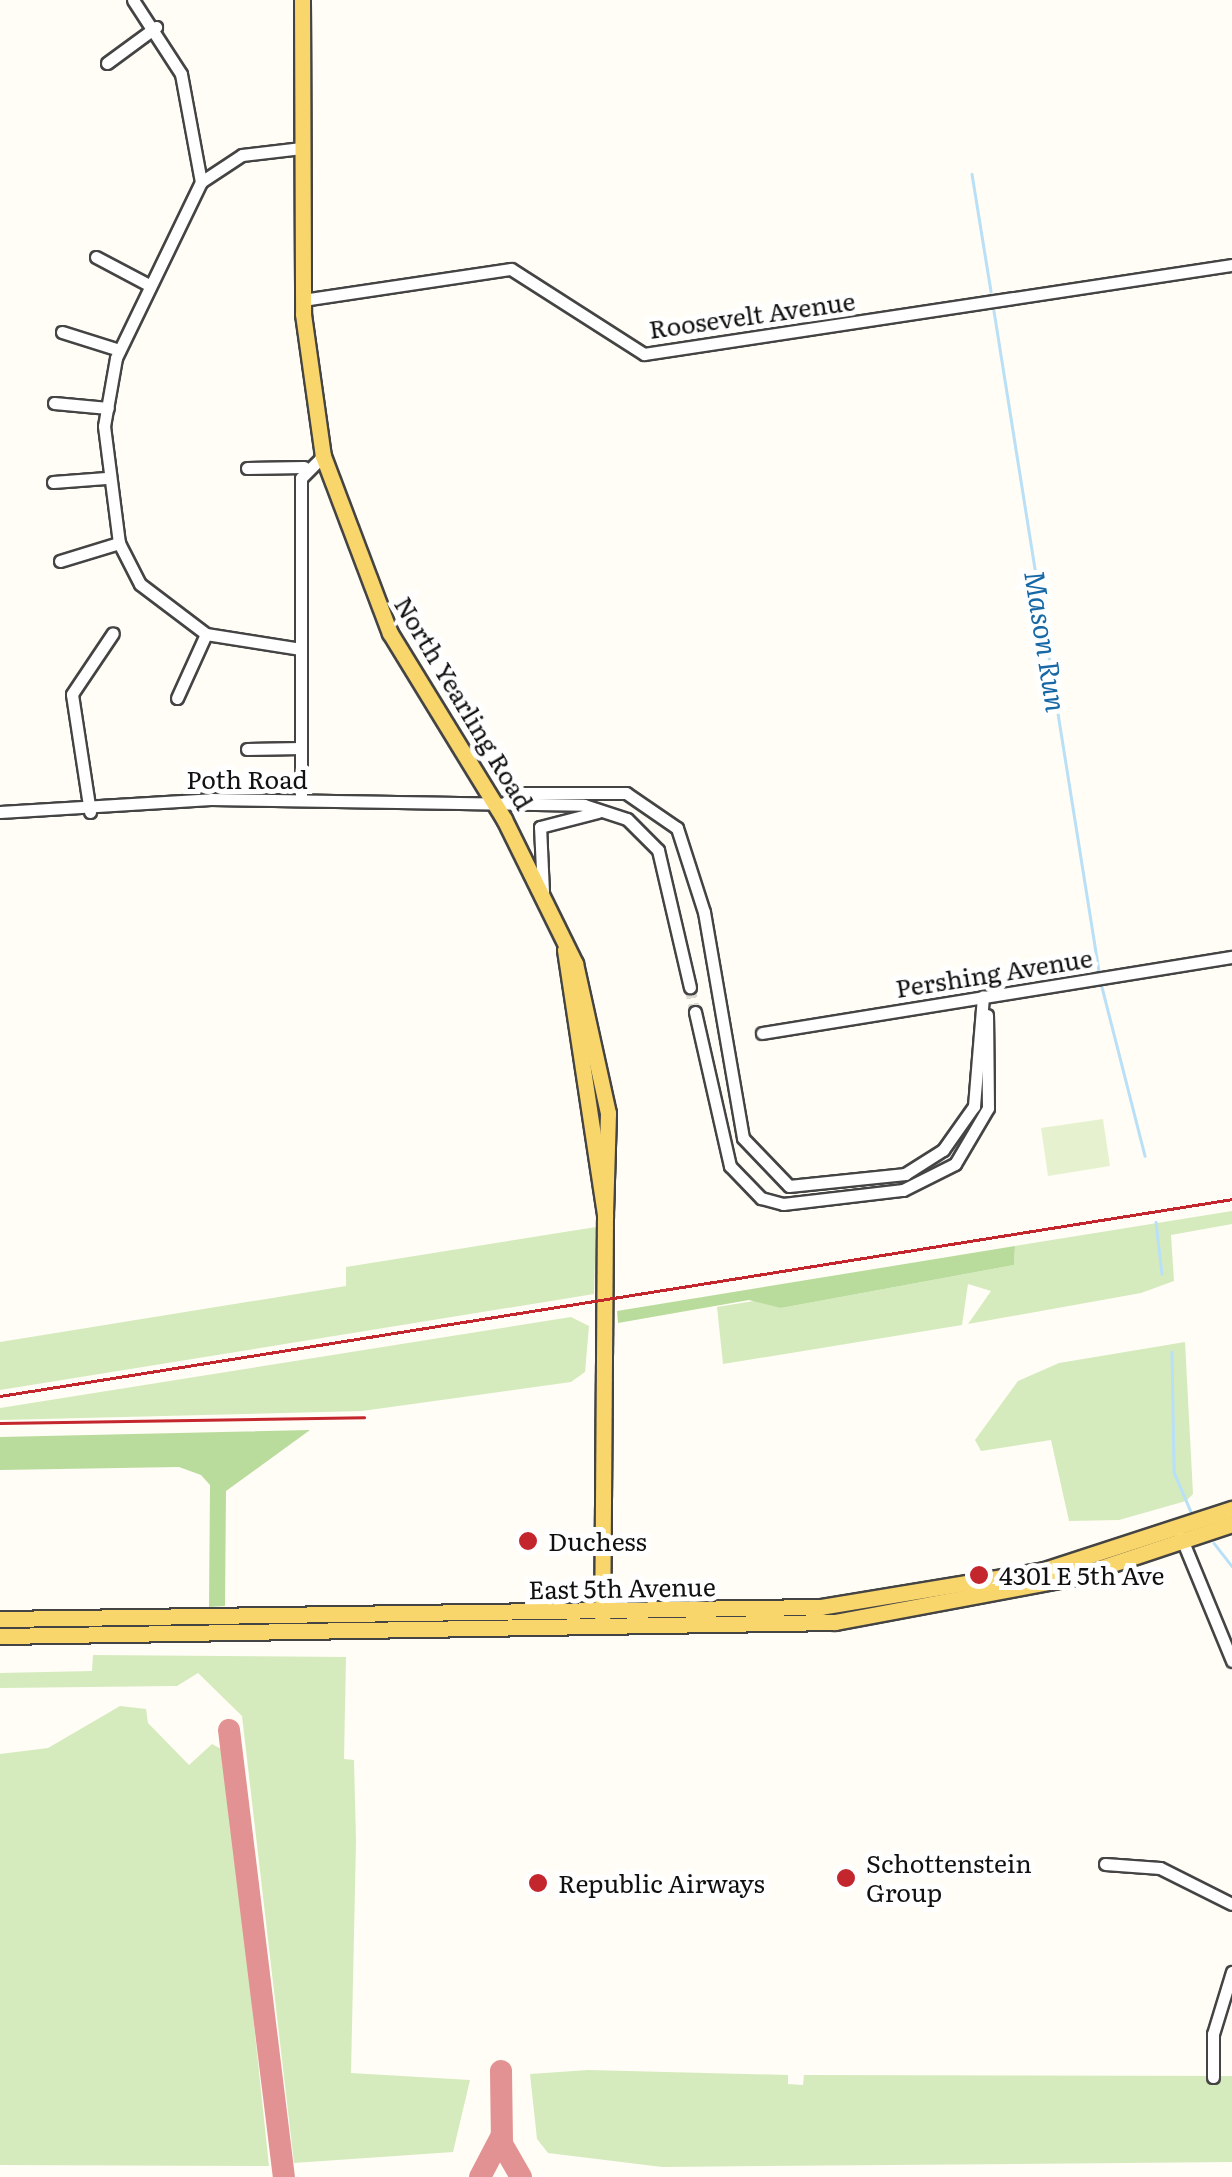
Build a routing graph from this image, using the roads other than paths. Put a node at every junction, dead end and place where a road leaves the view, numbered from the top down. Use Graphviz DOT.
graph roads {
  1 [pos="133,0"];
  2 [pos="302,0"];
  3 [pos="156,27"];
  4 [pos="107,63"];
  5 [pos="302,148"];
  6 [pos="201,182"];
  7 [pos="96,257"];
  8 [pos="1232,265"];
  9 [pos="146,284"];
  10 [pos="302,300"];
  11 [pos="62,332"];
  12 [pos="119,350"];
  13 [pos="54,403"];
  14 [pos="108,408"];
  15 [pos="323,456"];
  16 [pos="304,466"];
  17 [pos="247,468"];
  18 [pos="106,478"];
  19 [pos="53,482"];
  20 [pos="119,542"];
  21 [pos="60,561"];
  22 [pos="114,633"];
  23 [pos="206,634"];
  24 [pos="301,649"];
  25 [pos="178,698"];
  26 [pos="301,748"];
  27 [pos="247,749"];
  28 [pos="301,800"];
  29 [pos="500,802"];
  30 [pos="0,812"];
  31 [pos="90,812"];
  32 [pos="605,812"];
  33 [pos="544,896"];
  34 [pos="1232,957"];
  35 [pos="690,987"];
  36 [pos="983,996"];
  37 [pos="695,1012"];
  38 [pos="762,1033"];
  39 [pos="1232,1509"];
  40 [pos="1232,1524"];
  41 [pos="1180,1535"];
  42 [pos="0,1619"];
  43 [pos="602,1622"];
  44 [pos="0,1636"];
  45 [pos="1232,1660"];
  46 [pos="1105,1864"];
  47 [pos="1232,1904"];
  48 [pos="1232,1972"];
  49 [pos="1213,2077"];
  1 -- 3 [label="street"];
  2 -- 5 [label="main road, North Yearling Road"];
  3 -- 4 [label="street"];
  3 -- 6 [label="street"];
  5 -- 6 [label="street"];
  5 -- 10 [label="main road, North Yearling Road"];
  6 -- 9 [label="street"];
  7 -- 9 [label="street"];
  8 -- 10 [label="street, Roosevelt Avenue"];
  9 -- 12 [label="street"];
  10 -- 15 [label="main road, North Yearling Road"];
  11 -- 12 [label="street"];
  12 -- 14 [label="street"];
  13 -- 14 [label="street"];
  14 -- 18 [label="street"];
  15 -- 16 [label="street"];
  15 -- 29 [label="main road, North Yearling Road"];
  16 -- 17 [label="street"];
  16 -- 24 [label="street"];
  18 -- 19 [label="street"];
  18 -- 20 [label="street"];
  20 -- 21 [label="street"];
  20 -- 23 [label="street"];
  22 -- 31 [label="street"];
  23 -- 24 [label="street"];
  23 -- 25 [label="street"];
  24 -- 26 [label="street"];
  26 -- 27 [label="street"];
  26 -- 28 [label="street"];
  28 -- 29 [label="street, Poth Road"];
  28 -- 31 [label="street, Poth Road"];
  29 -- 32 [label="street"];
  29 -- 33 [label="main road, North Yearling Road"];
  29 -- 36 [label="street"];
  30 -- 31 [label="street, Poth Road"];
  32 -- 33 [label="street"];
  32 -- 35 [label="street"];
  33 -- 43 [label="main road, North Yearling Road"];
  34 -- 36 [label="street, Pershing Avenue"];
  36 -- 37 [label="street"];
  36 -- 38 [label="street, Pershing Avenue"];
  39 -- 41 [label="main road, East 5th Avenue"];
  40 -- 41 [label="main road, East 5th Avenue"];
  41 -- 43 [label="main road, East 5th Avenue"];
  41 -- 45 [label="street"];
  42 -- 43 [label="main road, East 5th Avenue"];
  43 -- 44 [label="main road, East 5th Avenue"];
  46 -- 47 [label="street"];
  48 -- 49 [label="street"];
}
